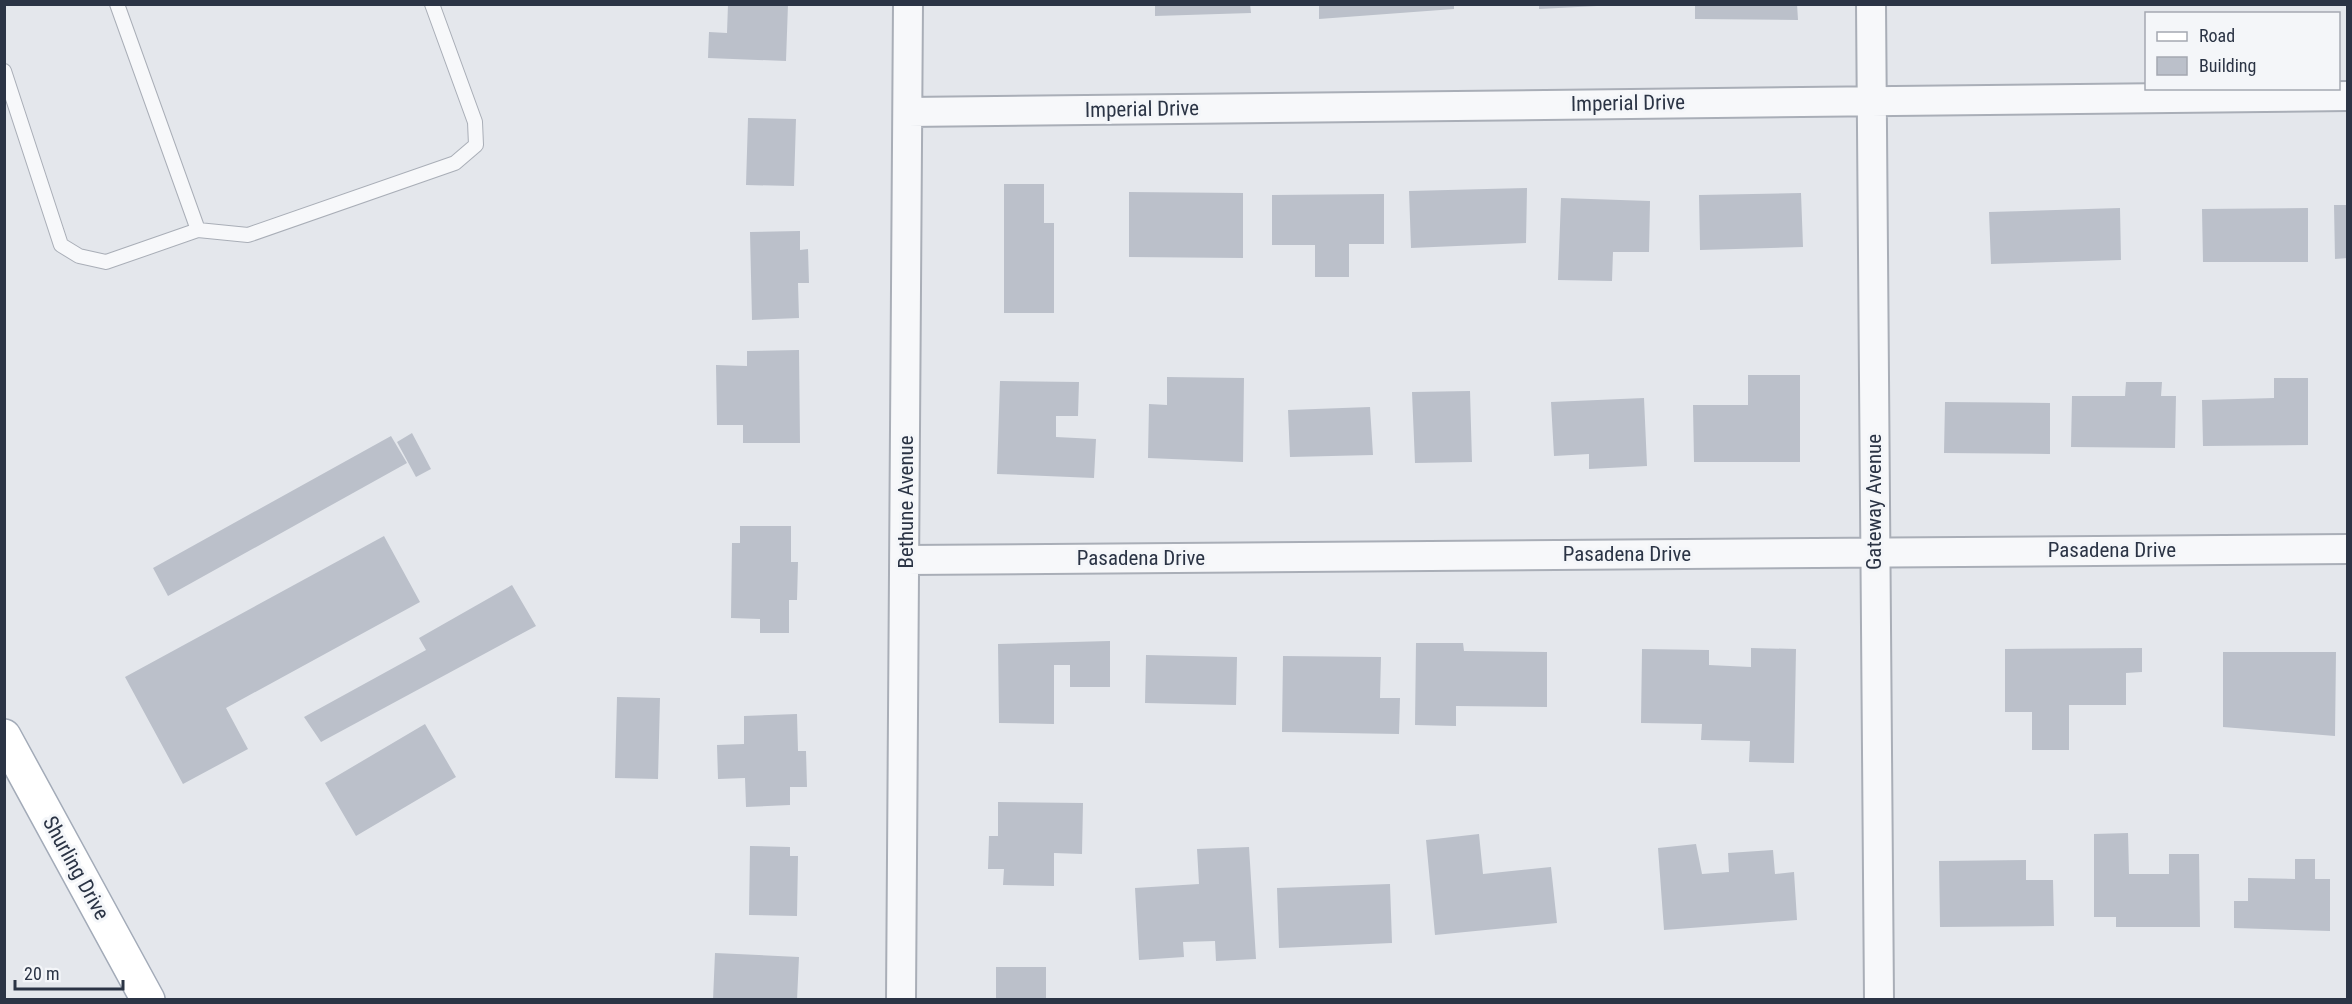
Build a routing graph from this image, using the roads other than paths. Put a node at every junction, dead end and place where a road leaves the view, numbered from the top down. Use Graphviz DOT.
graph roads {
  1 [pos="432,4"];
  2 [pos="908,4"];
  3 [pos="1871,4"];
  4 [pos="121,6"];
  5 [pos="4,71"];
  6 [pos="2348,96"];
  7 [pos="1872,100"];
  8 [pos="908,112"];
  9 [pos="198,230"];
  10 [pos="2348,549"];
  11 [pos="1874,552"];
  12 [pos="906,560"];
  13 [pos="4,736"];
  14 [pos="148,999"];
  15 [pos="901,999"];
  16 [pos="1879,999"];
  1 -- 9 [label="lane"];
  2 -- 8 [label="street, Bethune Avenue"];
  3 -- 7 [label="street, Gateway Avenue"];
  4 -- 9 [label="lane"];
  5 -- 9 [label="lane"];
  6 -- 7 [label="street, Imperial Drive"];
  7 -- 8 [label="street, Imperial Drive"];
  7 -- 11 [label="street, Gateway Avenue"];
  8 -- 12 [label="street, Bethune Avenue"];
  10 -- 11 [label="street, Pasadena Drive"];
  11 -- 12 [label="street, Pasadena Drive"];
  11 -- 16 [label="street, Gateway Avenue"];
  12 -- 15 [label="street, Bethune Avenue"];
  13 -- 14 [label="main road, Shurling Drive"];
}
